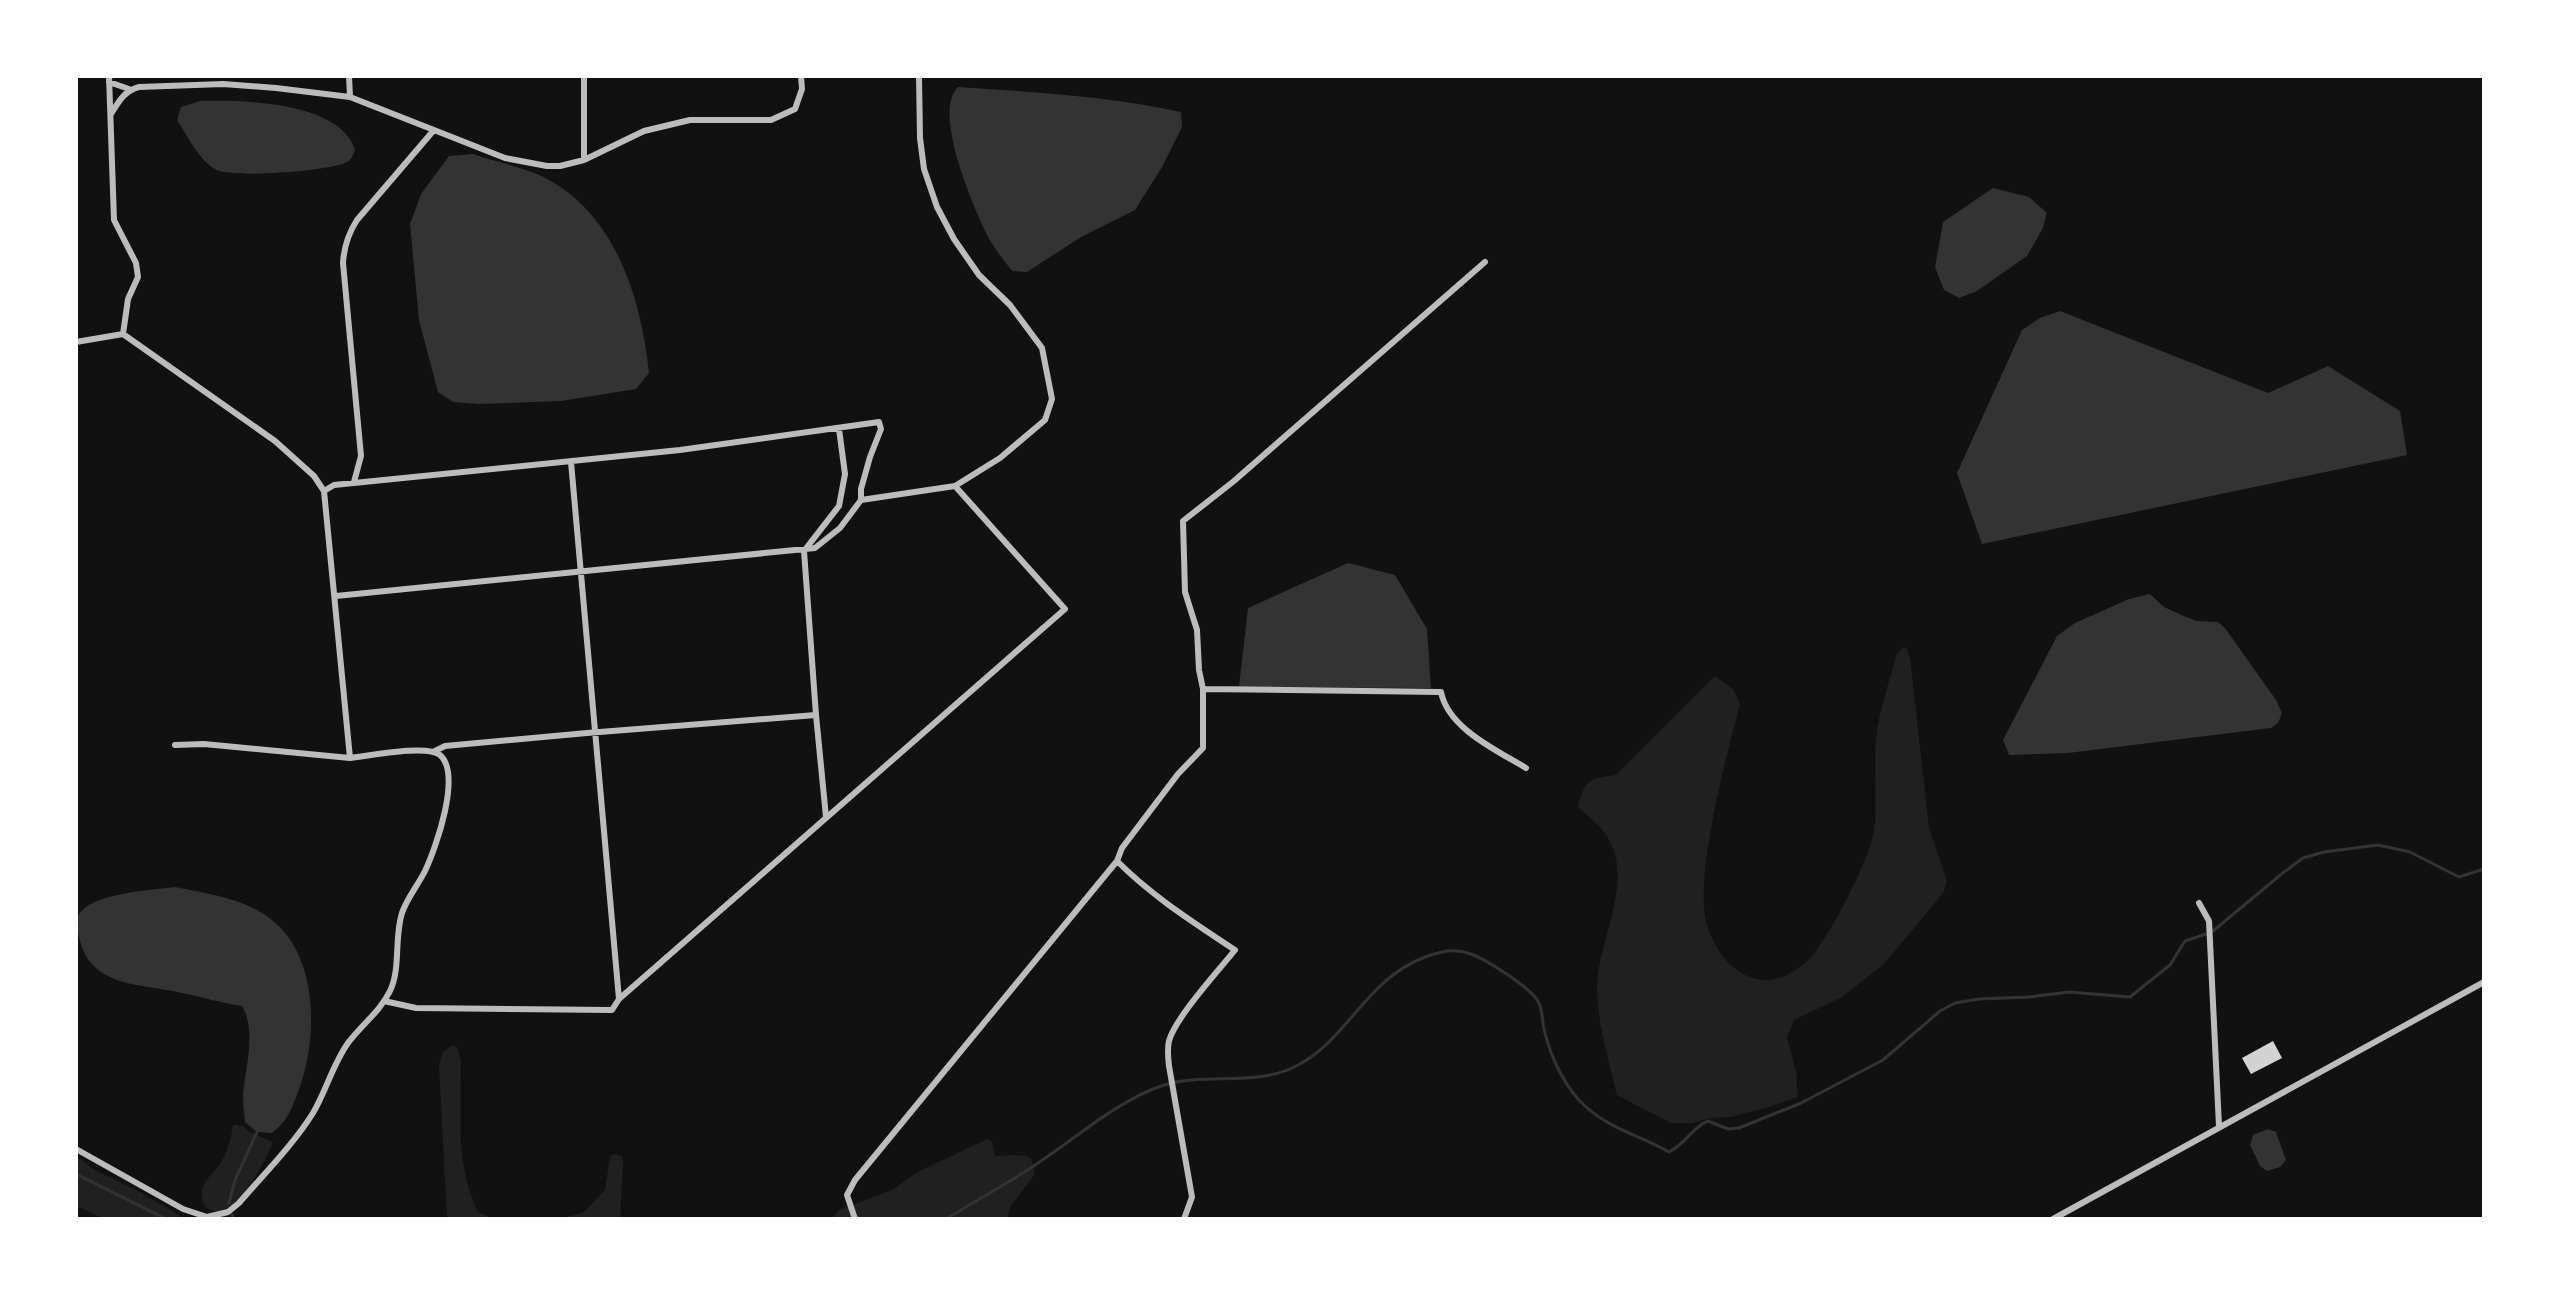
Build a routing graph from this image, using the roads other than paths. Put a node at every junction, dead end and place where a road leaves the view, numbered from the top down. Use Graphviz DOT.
graph roads {
  1 [pos="349,76"];
  2 [pos="584,76"];
  3 [pos="801,76"];
  4 [pos="919,76"];
  5 [pos="109,79"];
  6 [pos="129,89"];
  7 [pos="350,97"];
  8 [pos="109,118"];
  9 [pos="434,130"];
  10 [pos="584,160"];
  11 [pos="1485,262"];
  12 [pos="123,334"];
  13 [pos="76,342"];
  14 [pos="839,429"];
  15 [pos="571,462"];
  16 [pos="354,482"];
  17 [pos="955,486"];
  18 [pos="324,491"];
  19 [pos="861,500"];
  20 [pos="804,551"];
  21 [pos="582,573"];
  22 [pos="336,596"];
  23 [pos="1203,689"];
  24 [pos="816,715"];
  25 [pos="595,733"];
  26 [pos="175,745"];
  27 [pos="435,751"];
  28 [pos="350,758"];
  29 [pos="1526,768"];
  30 [pos="826,817"];
  31 [pos="1117,861"];
  32 [pos="2199,903"];
  33 [pos="2484,982"];
  34 [pos="619,999"];
  35 [pos="384,1001"];
  36 [pos="2219,1126"];
  37 [pos="76,1149"];
  38 [pos="855,1219"];
  39 [pos="1184,1219"];
  40 [pos="2053,1219"];
  1 -- 7 [label="street"];
  2 -- 10 [label="street"];
  3 -- 10 [label="street"];
  4 -- 17 [label="street"];
  5 -- 6 [label="street"];
  5 -- 8 [label="street"];
  6 -- 7 [label="street"];
  6 -- 8 [label="street"];
  7 -- 9 [label="street"];
  8 -- 12 [label="street"];
  9 -- 10 [label="street"];
  9 -- 16 [label="street"];
  11 -- 23 [label="street"];
  12 -- 13 [label="street"];
  12 -- 18 [label="street"];
  14 -- 15 [label="street"];
  14 -- 19 [label="street"];
  14 -- 20 [label="street"];
  15 -- 16 [label="street"];
  15 -- 21 [label="street"];
  16 -- 18 [label="street"];
  17 -- 19 [label="street"];
  17 -- 30 [label="street"];
  18 -- 22 [label="street"];
  19 -- 20 [label="street"];
  20 -- 21 [label="street"];
  20 -- 24 [label="street"];
  21 -- 22 [label="street"];
  21 -- 25 [label="street"];
  22 -- 28 [label="street"];
  23 -- 29 [label="street"];
  23 -- 31 [label="street"];
  24 -- 25 [label="street"];
  24 -- 30 [label="street"];
  25 -- 27 [label="street"];
  25 -- 34 [label="street"];
  26 -- 28 [label="street"];
  27 -- 28 [label="street"];
  27 -- 35 [label="street"];
  30 -- 34 [label="street"];
  31 -- 38 [label="street"];
  31 -- 39 [label="street"];
  32 -- 36 [label="street"];
  33 -- 36 [label="street"];
  34 -- 35 [label="street"];
  35 -- 37 [label="street"];
  36 -- 40 [label="street"];
}
